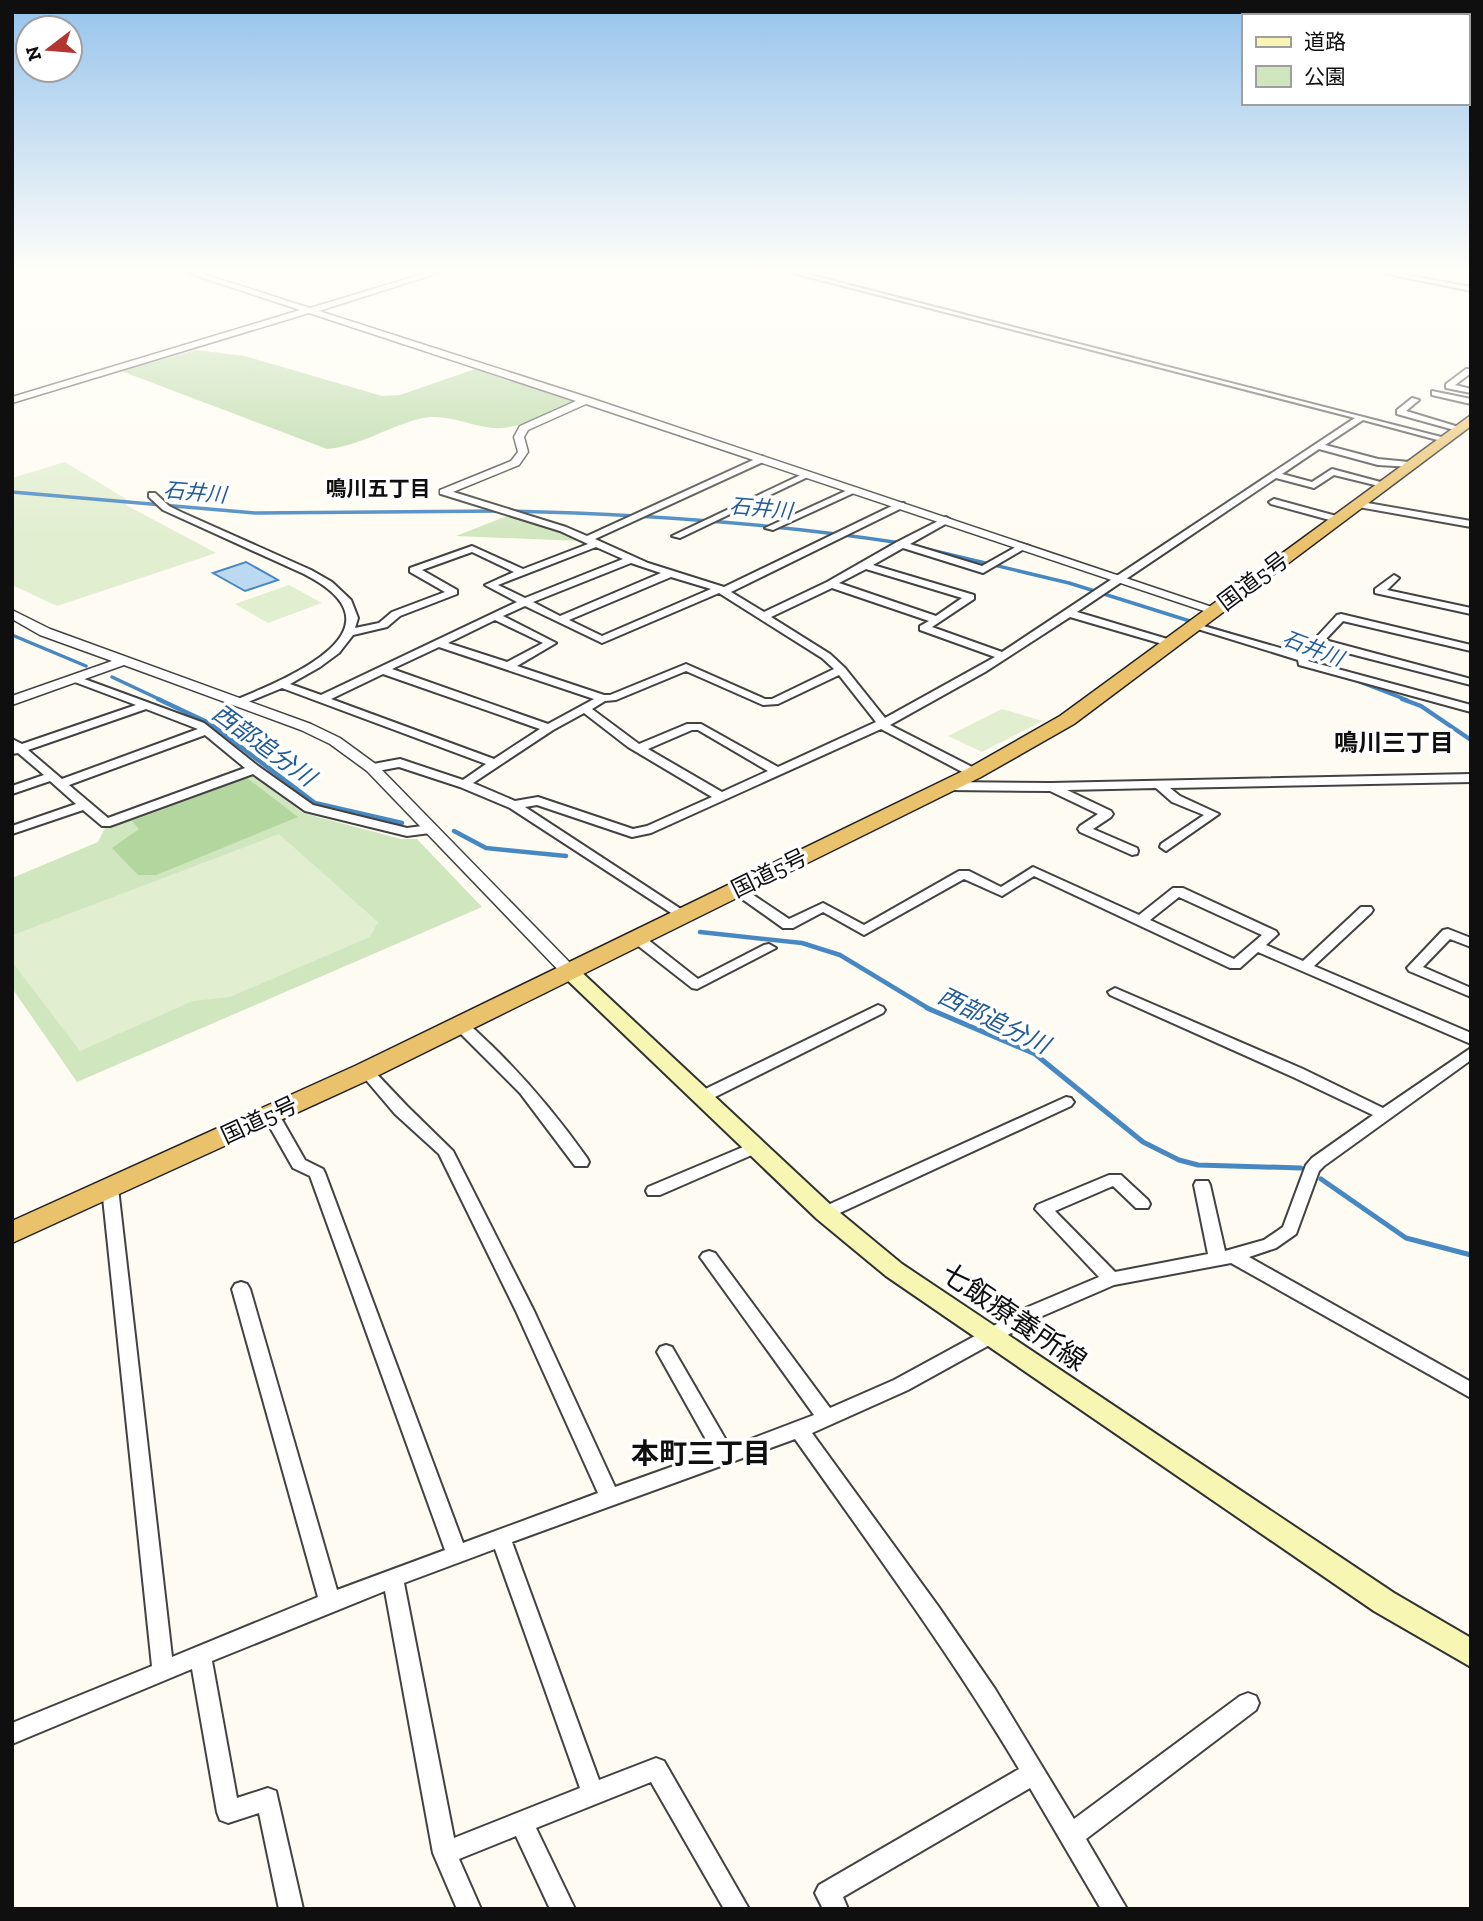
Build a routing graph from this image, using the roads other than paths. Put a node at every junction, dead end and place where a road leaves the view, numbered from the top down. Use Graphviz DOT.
graph roads {
  1 [pos="135,363"];
  2 [pos="468,363"];
  3 [pos="1145,363"];
  4 [pos="1469,370"];
  5 [pos="1471,391"];
  6 [pos="1435,393"];
  7 [pos="12,400"];
  8 [pos="586,400"];
  9 [pos="1415,400"];
  10 [pos="1471,402"];
  11 [pos="1361,418"];
  12 [pos="1458,429"];
  13 [pos="1317,446"];
  14 [pos="762,459"];
  15 [pos="1409,465"];
  16 [pos="808,475"];
  17 [pos="1275,475"];
  18 [pos="1383,484"];
  19 [pos="855,490"];
  20 [pos="444,492"];
  21 [pos="152,495"];
  22 [pos="1274,502"];
  23 [pos="1356,504"];
  24 [pos="901,505"];
  25 [pos="1338,519"];
  26 [pos="946,520"];
  27 [pos="1471,524"];
  28 [pos="771,528"];
  29 [pos="677,536"];
  30 [pos="591,542"];
  31 [pos="901,544"];
  32 [pos="1024,547"];
  33 [pos="632,559"];
  34 [pos="864,565"];
  35 [pos="521,572"];
  36 [pos="671,573"];
  37 [pos="1118,578"];
  38 [pos="1394,578"];
  39 [pos="831,584"];
  40 [pos="722,590"];
  41 [pos="525,602"];
  42 [pos="1215,610"];
  43 [pos="1471,611"];
  44 [pos="1069,613"];
  45 [pos="12,614"];
  46 [pos="494,616"];
  47 [pos="765,616"];
  48 [pos="561,619"];
  49 [pos="937,620"];
  50 [pos="1193,626"];
  51 [pos="348,632"];
  52 [pos="438,642"];
  53 [pos="1320,642"];
  54 [pos="1170,643"];
  55 [pos="1471,648"];
  56 [pos="1003,656"];
  57 [pos="1303,658"];
  58 [pos="124,661"];
  59 [pos="508,666"];
  60 [pos="382,669"];
  61 [pos="841,670"];
  62 [pos="75,679"];
  63 [pos="1471,682"];
  64 [pos="283,685"];
  65 [pos="603,698"];
  66 [pos="321,699"];
  67 [pos="12,701"];
  68 [pos="239,702"];
  69 [pos="147,705"];
  70 [pos="584,708"];
  71 [pos="1471,709"];
  72 [pos="881,724"];
  73 [pos="549,729"];
  74 [pos="206,730"];
  75 [pos="15,747"];
  76 [pos="640,748"];
  77 [pos="495,763"];
  78 [pos="372,768"];
  79 [pos="254,769"];
  80 [pos="777,771"];
  81 [pos="974,773"];
  82 [pos="1471,779"];
  83 [pos="56,780"];
  84 [pos="464,784"];
  85 [pos="1159,785"];
  86 [pos="948,786"];
  87 [pos="1051,787"];
  88 [pos="12,790"];
  89 [pos="720,796"];
  90 [pos="514,804"];
  91 [pos="84,805"];
  92 [pos="430,829"];
  93 [pos="12,830"];
  94 [pos="1167,846"];
  95 [pos="1132,850"];
  96 [pos="735,890"];
  97 [pos="1366,910"];
  98 [pos="682,916"];
  99 [pos="1140,921"];
  100 [pos="637,938"];
  101 [pos="1471,943"];
  102 [pos="1256,946"];
  103 [pos="769,948"];
  104 [pos="1304,967"];
  105 [pos="569,971"];
  106 [pos="1115,992"];
  107 [pos="1471,993"];
  108 [pos="878,1010"];
  109 [pos="460,1025"];
  110 [pos="1471,1039"];
  111 [pos="1471,1054"];
  112 [pos="366,1071"];
  113 [pos="702,1097"];
  114 [pos="1066,1102"];
  115 [pos="1383,1114"];
  116 [pos="271,1115"];
  117 [pos="755,1147"];
  118 [pos="581,1162"];
  119 [pos="1202,1185"];
  120 [pos="110,1188"];
  121 [pos="654,1191"];
  122 [pos="1142,1204"];
  123 [pos="825,1213"];
  124 [pos="12,1233"];
  125 [pos="709,1257"];
  126 [pos="1225,1257"];
  127 [pos="1111,1279"];
  128 [pos="241,1289"];
  129 [pos="990,1337"];
  130 [pos="666,1352"];
  131 [pos="1471,1391"];
  132 [pos="827,1418"];
  133 [pos="799,1430"];
  134 [pos="725,1457"];
  135 [pos="610,1497"];
  136 [pos="501,1539"];
  137 [pos="457,1555"];
  138 [pos="393,1579"];
  139 [pos="330,1602"];
  140 [pos="1471,1654"];
  141 [pos="201,1657"];
  142 [pos="163,1670"];
  143 [pos="1248,1703"];
  144 [pos="12,1734"];
  145 [pos="1032,1774"];
  146 [pos="593,1794"];
  147 [pos="522,1824"];
  148 [pos="1071,1836"];
  149 [pos="444,1853"];
  150 [pos="291,1909"];
  151 [pos="469,1909"];
  152 [pos="564,1909"];
  153 [pos="737,1909"];
  154 [pos="836,1909"];
  155 [pos="1115,1909"];
  1 -- 7 [label="street"];
  2 -- 8 [label="street"];
  3 -- 11 [label="street"];
  4 -- 5 [label="street"];
  6 -- 10 [label="street"];
  8 -- 14 [label="street"];
  8 -- 20 [label="street"];
  9 -- 12 [label="street"];
  11 -- 12 [label="street"];
  11 -- 13 [label="street"];
  12 -- 15 [label="highway, 国道5号"];
  13 -- 15 [label="street"];
  13 -- 17 [label="street"];
  14 -- 16 [label="street"];
  14 -- 30 [label="street"];
  15 -- 18 [label="highway, 国道5号"];
  16 -- 19 [label="street"];
  16 -- 29 [label="street"];
  17 -- 18 [label="street"];
  17 -- 37 [label="street"];
  18 -- 23 [label="highway, 国道5号"];
  19 -- 24 [label="street"];
  19 -- 28 [label="street"];
  20 -- 30 [label="street"];
  21 -- 51 [label="street"];
  22 -- 25 [label="street"];
  23 -- 25 [label="highway, 国道5号"];
  23 -- 27 [label="street"];
  24 -- 26 [label="street"];
  24 -- 40 [label="street"];
  25 -- 42 [label="highway, 国道5号"];
  26 -- 31 [label="street"];
  26 -- 32 [label="street"];
  30 -- 33 [label="street"];
  30 -- 35 [label="street"];
  31 -- 32 [label="street"];
  31 -- 34 [label="street"];
  32 -- 37 [label="street"];
  33 -- 36 [label="street"];
  33 -- 41 [label="street"];
  34 -- 39 [label="street"];
  34 -- 49 [label="street"];
  35 -- 41 [label="street"];
  35 -- 51 [label="street"];
  36 -- 40 [label="street"];
  36 -- 48 [label="street"];
  37 -- 42 [label="street"];
  37 -- 44 [label="street"];
  38 -- 43 [label="street"];
  39 -- 47 [label="street"];
  39 -- 49 [label="street"];
  40 -- 47 [label="street"];
  40 -- 48 [label="street"];
  41 -- 46 [label="street"];
  41 -- 48 [label="street"];
  42 -- 50 [label="highway, 国道5号"];
  44 -- 54 [label="street"];
  44 -- 56 [label="street"];
  45 -- 58 [label="street"];
  46 -- 52 [label="street"];
  46 -- 59 [label="street"];
  47 -- 61 [label="street"];
  49 -- 56 [label="street"];
  50 -- 54 [label="highway, 国道5号"];
  50 -- 57 [label="street"];
  51 -- 64 [label="street"];
  52 -- 59 [label="street"];
  52 -- 60 [label="street"];
  53 -- 55 [label="street"];
  53 -- 57 [label="street"];
  53 -- 63 [label="street"];
  54 -- 81 [label="highway, 国道5号"];
  56 -- 72 [label="street"];
  57 -- 71 [label="street"];
  58 -- 62 [label="street"];
  58 -- 68 [label="street"];
  59 -- 65 [label="street"];
  60 -- 66 [label="street"];
  60 -- 73 [label="street"];
  61 -- 65 [label="street"];
  61 -- 72 [label="street"];
  62 -- 67 [label="street"];
  62 -- 69 [label="street"];
  64 -- 66 [label="street"];
  64 -- 68 [label="street"];
  65 -- 70 [label="street"];
  66 -- 77 [label="street"];
  68 -- 78 [label="street"];
  69 -- 74 [label="street"];
  69 -- 75 [label="street"];
  70 -- 73 [label="street"];
  70 -- 76 [label="street"];
  72 -- 80 [label="street"];
  72 -- 81 [label="street"];
  73 -- 77 [label="street"];
  74 -- 79 [label="street"];
  74 -- 83 [label="street"];
  75 -- 83 [label="street"];
  76 -- 80 [label="street"];
  76 -- 89 [label="street"];
  77 -- 84 [label="street"];
  78 -- 84 [label="street"];
  78 -- 92 [label="street"];
  79 -- 91 [label="street"];
  79 -- 92 [label="street"];
  80 -- 89 [label="street"];
  81 -- 86 [label="highway, 国道5号"];
  82 -- 85 [label="street"];
  83 -- 88 [label="street"];
  83 -- 91 [label="street"];
  84 -- 90 [label="street"];
  85 -- 87 [label="street"];
  85 -- 94 [label="street"];
  86 -- 87 [label="street"];
  86 -- 96 [label="highway, 国道5号"];
  87 -- 95 [label="street"];
  89 -- 90 [label="street"];
  90 -- 98 [label="street"];
  91 -- 93 [label="street"];
  92 -- 105 [label="street"];
  96 -- 98 [label="highway, 国道5号"];
  96 -- 99 [label="street"];
  97 -- 104 [label="street"];
  98 -- 100 [label="highway, 国道5号"];
  99 -- 102 [label="street"];
  99 -- 102 [label="street"];
  100 -- 103 [label="street"];
  100 -- 105 [label="highway, 国道5号"];
  101 -- 107 [label="street"];
  102 -- 104 [label="street"];
  104 -- 110 [label="street"];
  105 -- 109 [label="highway, 国道5号"];
  105 -- 113 [label="main road, 七飯療養所線"];
  106 -- 115 [label="street"];
  108 -- 113 [label="street"];
  109 -- 112 [label="highway, 国道5号"];
  109 -- 118 [label="street"];
  111 -- 115 [label="street"];
  112 -- 116 [label="highway, 国道5号"];
  112 -- 135 [label="street"];
  113 -- 117 [label="main road, 七飯療養所線"];
  114 -- 123 [label="street"];
  115 -- 126 [label="street"];
  116 -- 120 [label="highway, 国道5号"];
  116 -- 137 [label="street"];
  117 -- 121 [label="street"];
  117 -- 123 [label="main road, 七飯療養所線"];
  119 -- 126 [label="street"];
  120 -- 124 [label="highway, 国道5号"];
  120 -- 142 [label="street"];
  122 -- 127 [label="street"];
  123 -- 129 [label="main road, 七飯療養所線"];
  125 -- 132 [label="street"];
  126 -- 127 [label="street"];
  126 -- 131 [label="street"];
  127 -- 129 [label="street"];
  128 -- 139 [label="street"];
  129 -- 132 [label="street"];
  129 -- 140 [label="main road, 七飯療養所線"];
  130 -- 134 [label="street"];
  132 -- 133 [label="street"];
  133 -- 134 [label="street"];
  133 -- 145 [label="street"];
  134 -- 135 [label="street"];
  135 -- 136 [label="street"];
  136 -- 137 [label="street"];
  136 -- 146 [label="street"];
  137 -- 138 [label="street"];
  138 -- 139 [label="street"];
  138 -- 149 [label="street"];
  139 -- 141 [label="street"];
  141 -- 142 [label="street"];
  141 -- 150 [label="street"];
  142 -- 144 [label="street"];
  143 -- 148 [label="street"];
  145 -- 148 [label="street"];
  145 -- 154 [label="street"];
  146 -- 147 [label="street"];
  146 -- 153 [label="street"];
  147 -- 149 [label="street"];
  147 -- 152 [label="street"];
  148 -- 155 [label="street"];
  149 -- 151 [label="street"];
}
